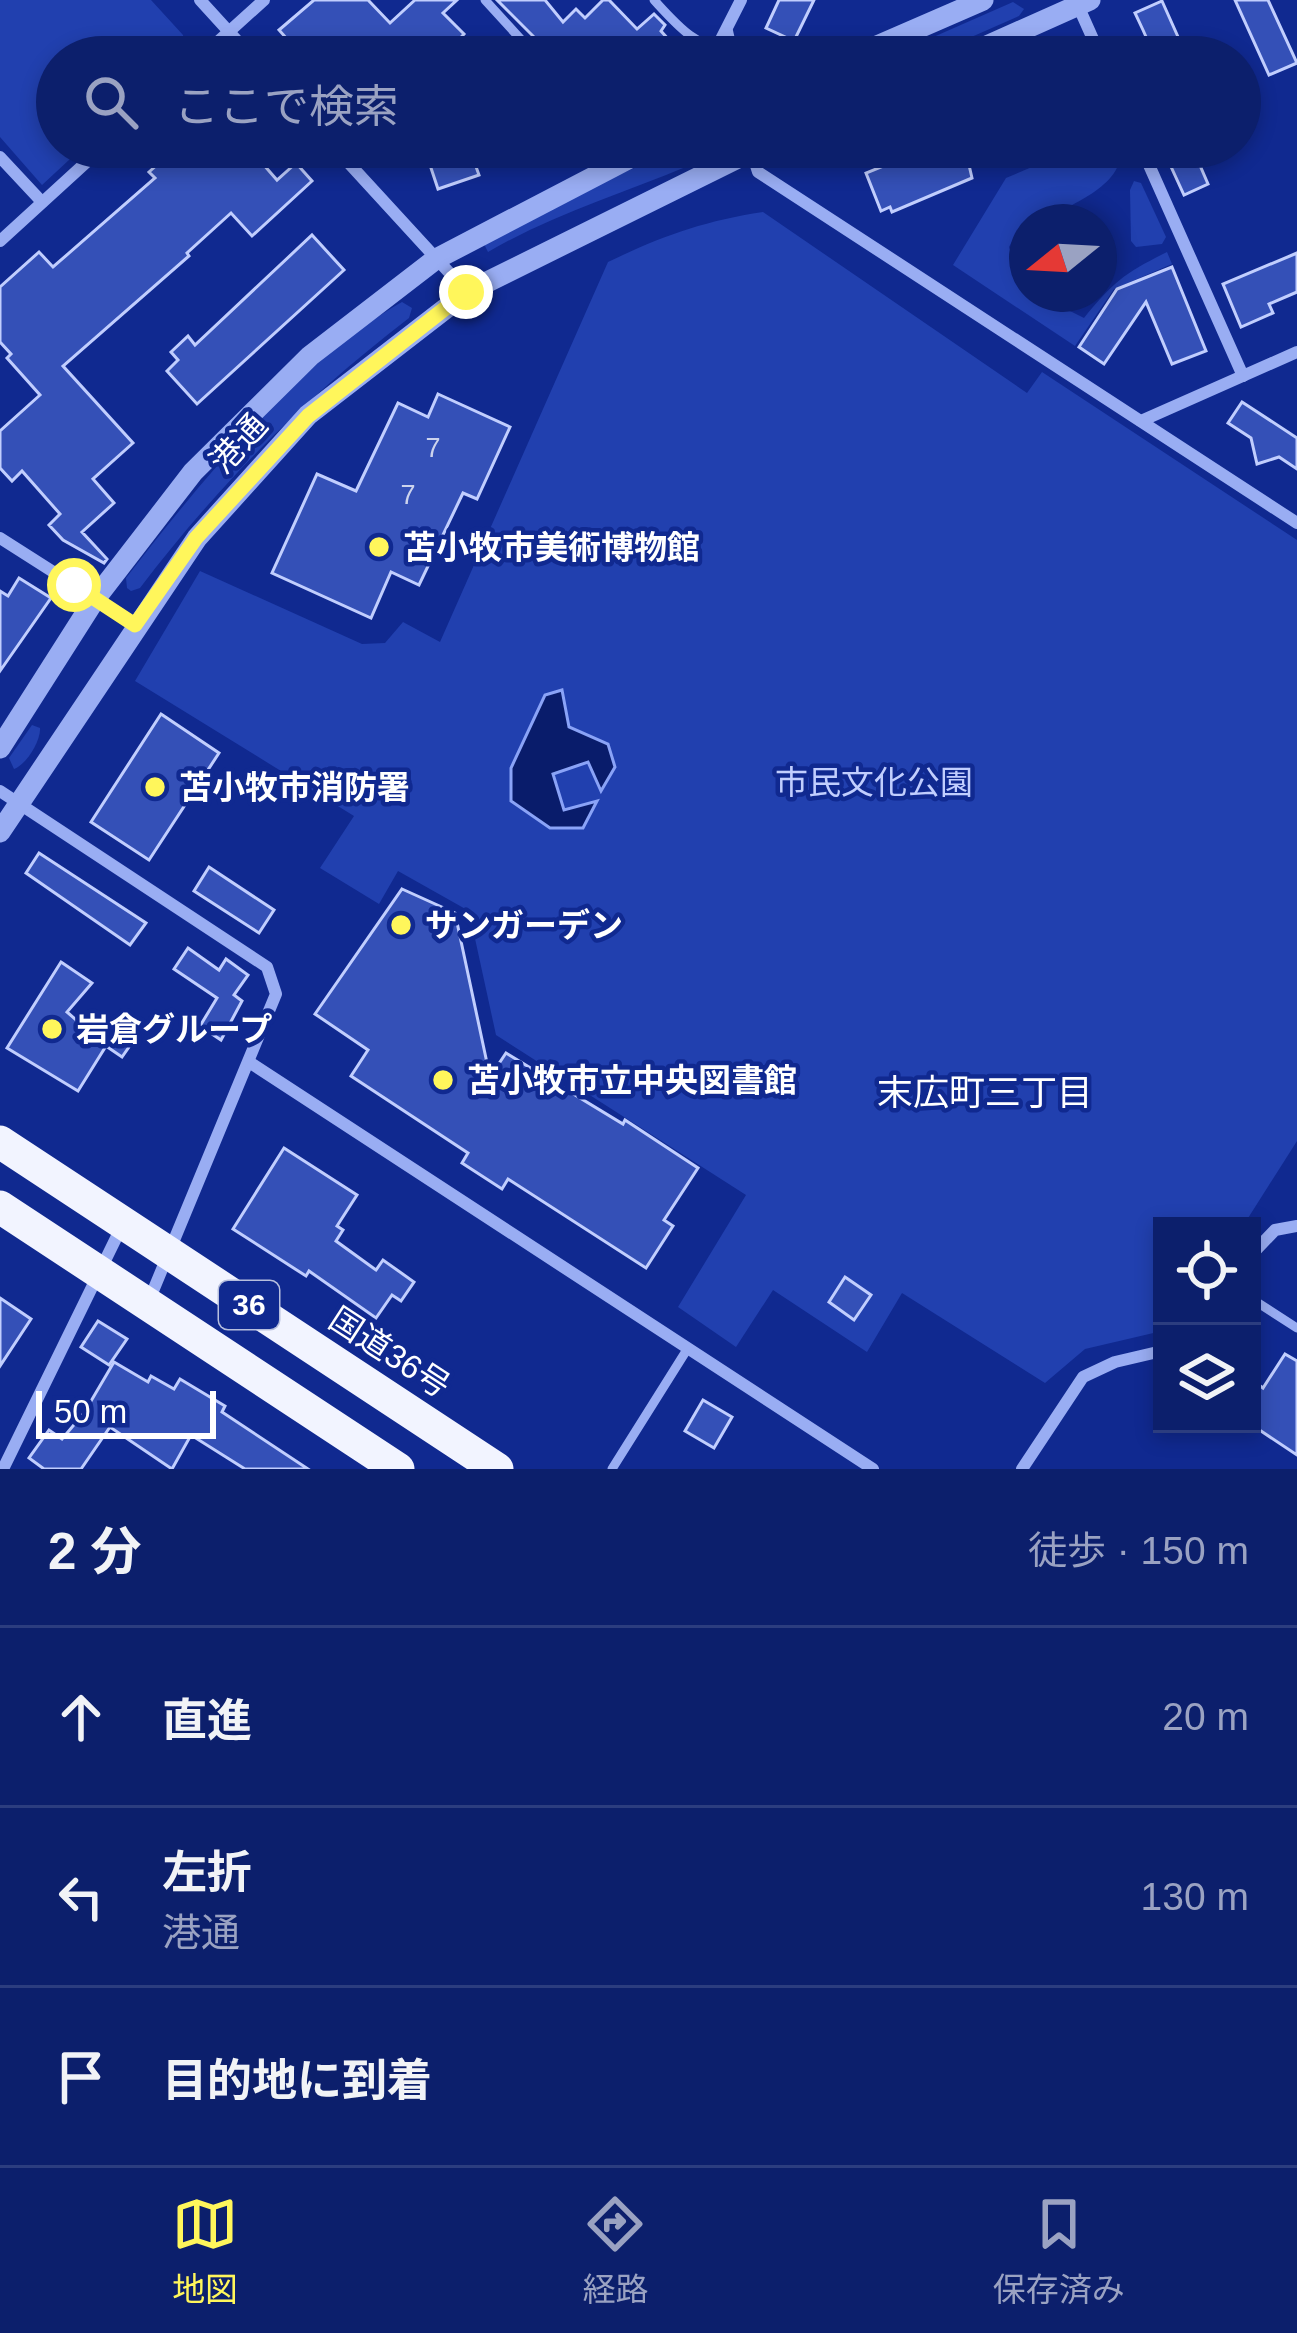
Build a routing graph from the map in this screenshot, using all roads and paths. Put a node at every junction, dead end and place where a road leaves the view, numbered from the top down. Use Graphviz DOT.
graph roads {
  1 [pos="200,0"];
  2 [pos="264,0"];
  3 [pos="485,0"];
  4 [pos="654,0"];
  5 [pos="741,0"];
  6 [pos="983,0"];
  7 [pos="1081,2"];
  8 [pos="229,32"];
  9 [pos="225,36"];
  10 [pos="233,36"];
  11 [pos="518,36"];
  12 [pos="690,36"];
  13 [pos="726,36"];
  14 [pos="900,36"];
  15 [pos="1007,36"];
  16 [pos="1093,36"];
  17 [pos="0,157"];
  18 [pos="80,168"];
  19 [pos="353,168"];
  20 [pos="597,168"];
  21 [pos="711,168"];
  22 [pos="757,168"];
  23 [pos="1150,168"];
  24 [pos="42,202"];
  25 [pos="0,241"];
  26 [pos="436,259"];
  27 [pos="466,292"];
  28 [pos="1297,352"];
  29 [pos="1243,376"];
  30 [pos="1141,422"];
  31 [pos="1297,523"];
  32 [pos="0,538"];
  33 [pos="95,599"];
  34 [pos="135,625"];
  35 [pos="0,748"];
  36 [pos="0,791"];
  37 [pos="20,804"];
  38 [pos="0,832"];
  39 [pos="249,1062"];
  40 [pos="0,1142"];
  41 [pos="0,1208"];
  42 [pos="124,1223"];
  43 [pos="1297,1226"];
  44 [pos="1261,1244"];
  45 [pos="167,1252"];
  46 [pos="98,1271"];
  47 [pos="147,1304"];
  48 [pos="1261,1305"];
  49 [pos="1297,1328"];
  50 [pos="688,1348"];
  51 [pos="1153,1353"];
  52 [pos="3,1469"];
  53 [pos="398,1469"];
  54 [pos="497,1469"];
  55 [pos="612,1469"];
  56 [pos="873,1469"];
  57 [pos="1022,1469"];
  1 -- 8 [label="street"];
  2 -- 8 [label="street"];
  3 -- 11 [label="lane"];
  4 -- 12 [label="lane"];
  5 -- 13 [label="street"];
  6 -- 14 [label="street"];
  7 -- 15 [label="street"];
  7 -- 16 [label="street"];
  8 -- 9 [label="street"];
  8 -- 10 [label="street"];
  17 -- 24 [label="street"];
  18 -- 24 [label="street"];
  19 -- 26 [label="street"];
  20 -- 26 [label="street, 港通"];
  21 -- 27 [label="street, 港通"];
  22 -- 30 [label="street"];
  23 -- 29 [label="street"];
  24 -- 25 [label="street"];
  26 -- 27 [label="street"];
  26 -- 33 [label="street, 港通"];
  27 -- 34 [label="street, 港通"];
  28 -- 29 [label="street"];
  29 -- 30 [label="street"];
  30 -- 31 [label="street"];
  32 -- 33 [label="street"];
  33 -- 34 [label="street"];
  33 -- 35 [label="street, 港通"];
  34 -- 37 [label="street, 港通"];
  36 -- 37 [label="street"];
  37 -- 38 [label="street, 港通"];
  37 -- 39 [label="street"];
  39 -- 45 [label="street"];
  39 -- 50 [label="street"];
  40 -- 42 [label="highway, 国道36号 / 36"];
  41 -- 46 [label="highway, 36"];
  42 -- 45 [label="highway, 国道36号 / 36"];
  42 -- 46 [label="street"];
  43 -- 44 [label="street"];
  45 -- 47 [label="street"];
  45 -- 54 [label="highway, 国道36号 / 36"];
  46 -- 47 [label="highway, 36"];
  46 -- 52 [label="street"];
  47 -- 53 [label="highway, 36"];
  48 -- 49 [label="lane"];
  50 -- 55 [label="lane"];
  50 -- 56 [label="street"];
  51 -- 57 [label="street"];
}
